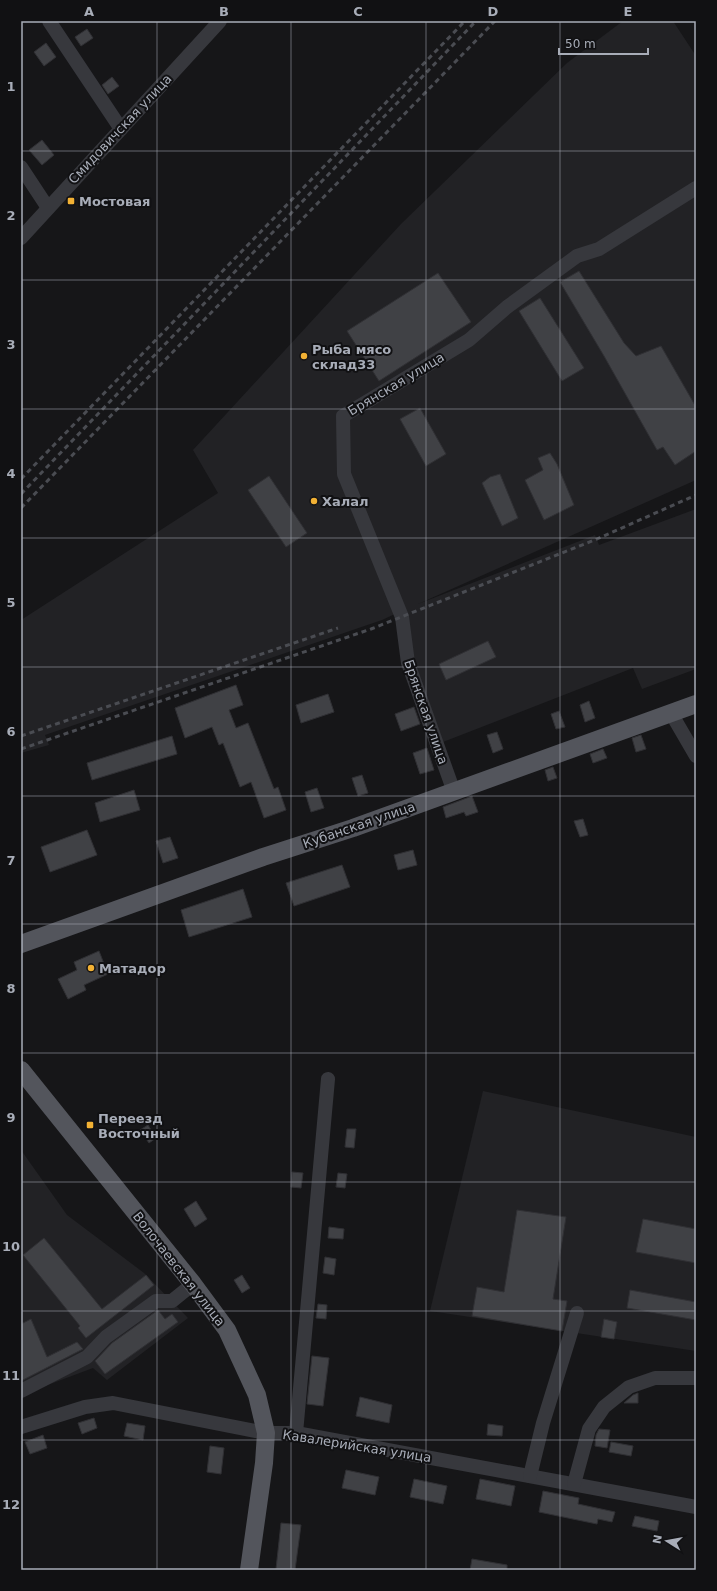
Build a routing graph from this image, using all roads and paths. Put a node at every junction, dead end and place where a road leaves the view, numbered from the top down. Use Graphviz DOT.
graph roads {
  1 [pos="49,21"];
  2 [pos="220,21"];
  3 [pos="121,129"];
  4 [pos="21,167"];
  5 [pos="696,188"];
  6 [pos="48,208"];
  7 [pos="21,238"];
  8 [pos="696,704"];
  9 [pos="670,713"];
  10 [pos="696,756"];
  11 [pos="454,792"];
  12 [pos="21,944"];
  13 [pos="21,1070"];
  14 [pos="328,1080"];
  15 [pos="193,1284"];
  16 [pos="577,1313"];
  17 [pos="696,1378"];
  18 [pos="21,1391"];
  19 [pos="21,1427"];
  20 [pos="266,1433"];
  21 [pos="296,1433"];
  22 [pos="530,1476"];
  23 [pos="574,1484"];
  24 [pos="696,1507"];
  25 [pos="249,1570"];
  1 -- 3 [label="street"];
  2 -- 3 [label="street, Смидовичская улица"];
  3 -- 6 [label="street, Смидовичская улица"];
  4 -- 6 [label="street"];
  5 -- 11 [label="street, Брянская улица"];
  6 -- 7 [label="street, Смидовичская улица"];
  8 -- 9 [label="main road, Кубанская улица"];
  9 -- 10 [label="street"];
  9 -- 11 [label="main road, Кубанская улица"];
  11 -- 12 [label="main road, Кубанская улица"];
  13 -- 15 [label="main road, Волочаевская улица"];
  14 -- 21 [label="street"];
  15 -- 18 [label="street"];
  15 -- 20 [label="main road, Волочаевская улица"];
  16 -- 22 [label="street"];
  17 -- 23 [label="street"];
  19 -- 20 [label="street, Кавалерийская улица"];
  20 -- 21 [label="street, Кавалерийская улица"];
  20 -- 25 [label="main road, Волочаевская улица"];
  21 -- 22 [label="street, Кавалерийская улица"];
  22 -- 23 [label="street, Кавалерийская улица"];
  23 -- 24 [label="street, Кавалерийская улица"];
}
